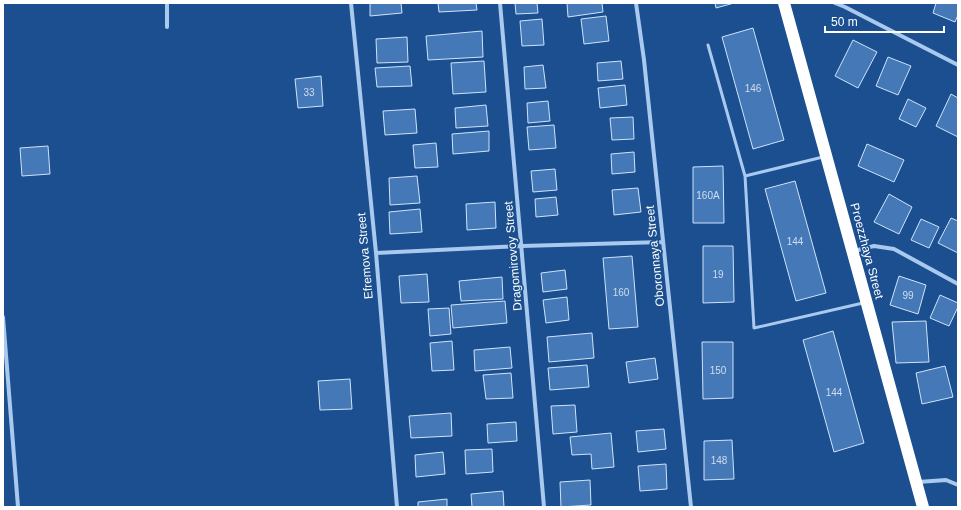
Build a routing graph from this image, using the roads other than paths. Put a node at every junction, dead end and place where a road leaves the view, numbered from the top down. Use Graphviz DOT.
graph roads {
  1 [pos="167,3"];
  2 [pos="351,3"];
  3 [pos="500,3"];
  4 [pos="636,3"];
  5 [pos="785,3"];
  6 [pos="835,3"];
  7 [pos="167,27"];
  8 [pos="708,45"];
  9 [pos="958,65"];
  10 [pos="827,156"];
  11 [pos="745,176"];
  12 [pos="663,242"];
  13 [pos="522,246"];
  14 [pos="853,252"];
  15 [pos="376,253"];
  16 [pos="958,284"];
  17 [pos="867,302"];
  18 [pos="3,318"];
  19 [pos="916,482"];
  20 [pos="958,485"];
  21 [pos="18,507"];
  22 [pos="397,507"];
  23 [pos="544,507"];
  24 [pos="691,507"];
  25 [pos="923,507"];
  1 -- 7 [label="street"];
  2 -- 15 [label="street, Efremova Street"];
  3 -- 13 [label="street, Dragomirovoy Street"];
  4 -- 12 [label="street, Oboronnaya Street"];
  5 -- 10 [label="highway, Proezzhaya Street"];
  6 -- 9 [label="street"];
  8 -- 11 [label="lane"];
  10 -- 11 [label="lane"];
  10 -- 14 [label="highway, Proezzhaya Street"];
  11 -- 17 [label="lane"];
  12 -- 13 [label="street"];
  12 -- 24 [label="street, Oboronnaya Street"];
  13 -- 15 [label="street"];
  13 -- 23 [label="street, Dragomirovoy Street"];
  14 -- 16 [label="street"];
  14 -- 17 [label="highway, Proezzhaya Street"];
  15 -- 22 [label="street, Efremova Street"];
  17 -- 19 [label="highway, Proezzhaya Street"];
  18 -- 21 [label="street"];
  19 -- 20 [label="street"];
  19 -- 25 [label="highway, Proezzhaya Street"];
}
